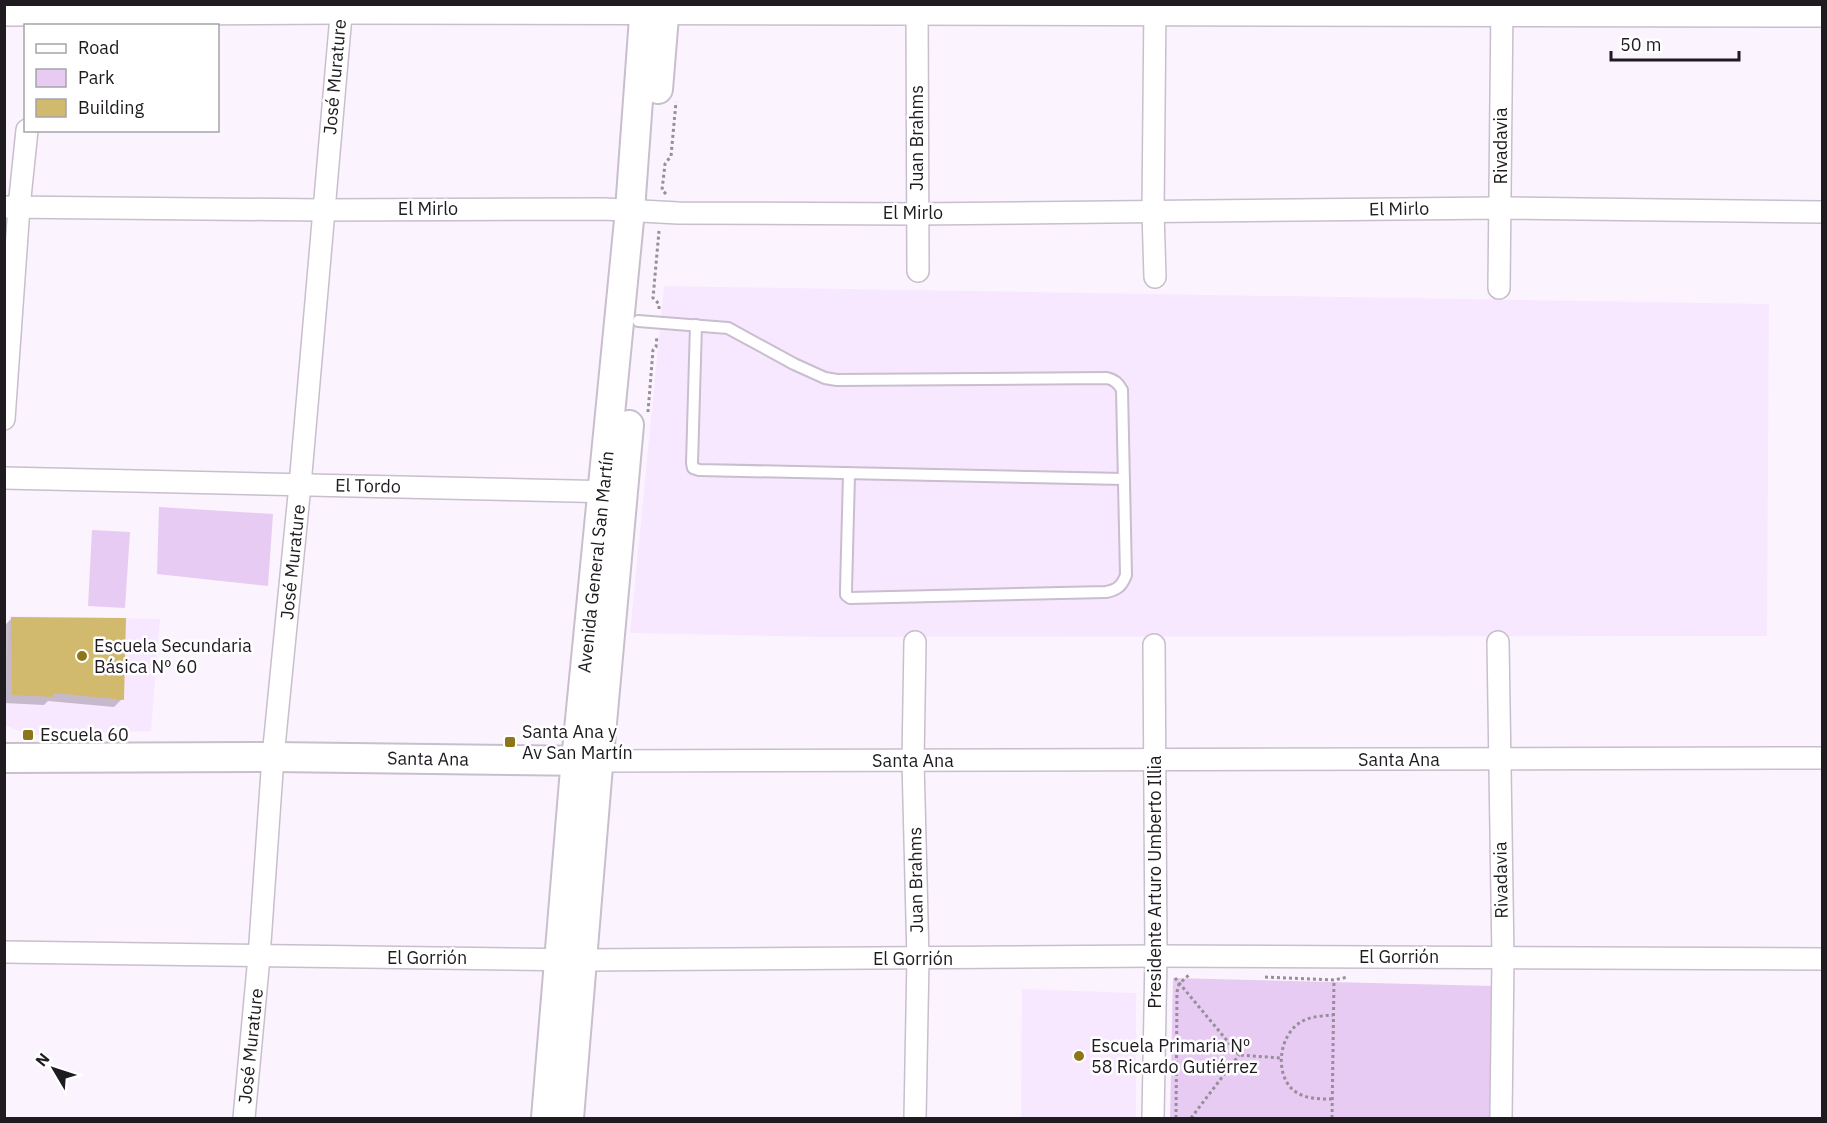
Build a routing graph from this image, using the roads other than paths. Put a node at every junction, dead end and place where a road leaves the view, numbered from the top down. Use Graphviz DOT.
graph roads {
  1 [pos="341,9"];
  2 [pos="654,9"];
  3 [pos="917,10"];
  4 [pos="1155,10"];
  5 [pos="1502,10"];
  6 [pos="4,15"];
  7 [pos="38,15"];
  8 [pos="1822,16"];
  9 [pos="27,132"];
  10 [pos="12,207"];
  11 [pos="1501,208"];
  12 [pos="322,210"];
  13 [pos="638,211"];
  14 [pos="1153,212"];
  15 [pos="1822,212"];
  16 [pos="916,214"];
  17 [pos="918,271"];
  18 [pos="1155,276"];
  19 [pos="1499,288"];
  20 [pos="628,321"];
  21 [pos="696,326"];
  22 [pos="4,419"];
  23 [pos="849,474"];
  24 [pos="4,478"];
  25 [pos="1124,479"];
  26 [pos="300,485"];
  27 [pos="613,492"];
  28 [pos="915,642"];
  29 [pos="1498,642"];
  30 [pos="1154,645"];
  31 [pos="273,757"];
  32 [pos="4,758"];
  33 [pos="1822,758"];
  34 [pos="913,760"];
  35 [pos="1155,760"];
  36 [pos="1499,760"];
  37 [pos="587,762"];
  38 [pos="4,952"];
  39 [pos="1156,956"];
  40 [pos="259,957"];
  41 [pos="1503,957"];
  42 [pos="918,959"];
  43 [pos="571,960"];
  44 [pos="1822,960"];
  45 [pos="244,1119"];
  46 [pos="546,1119"];
  47 [pos="569,1119"];
  48 [pos="915,1119"];
  49 [pos="1153,1119"];
  50 [pos="1500,1119"];
  1 -- 2 [label="street"];
  1 -- 7 [label="street"];
  1 -- 12 [label="street, José Murature"];
  2 -- 3 [label="street"];
  2 -- 13 [label="main road, Avenida General San Martín"];
  3 -- 4 [label="street"];
  3 -- 16 [label="street, Juan Brahms"];
  4 -- 5 [label="street"];
  4 -- 14 [label="street"];
  5 -- 8 [label="street"];
  5 -- 11 [label="street, Rivadavia"];
  6 -- 7 [label="street"];
  9 -- 10 [label="street"];
  10 -- 12 [label="street, El Mirlo"];
  10 -- 22 [label="street"];
  11 -- 14 [label="street, El Mirlo"];
  11 -- 15 [label="street, El Mirlo"];
  11 -- 19 [label="street, Rivadavia"];
  12 -- 13 [label="street, El Mirlo"];
  12 -- 26 [label="street, José Murature"];
  13 -- 16 [label="street, El Mirlo"];
  13 -- 20 [label="main road, Avenida General San Martín"];
  14 -- 16 [label="street, El Mirlo"];
  14 -- 18 [label="street"];
  16 -- 17 [label="street, Juan Brahms"];
  20 -- 21 [label="lane"];
  20 -- 27 [label="main road, Avenida General San Martín"];
  21 -- 23 [label="lane"];
  21 -- 25 [label="lane"];
  23 -- 25 [label="lane"];
  23 -- 25 [label="lane"];
  24 -- 26 [label="street, El Tordo"];
  26 -- 27 [label="street, El Tordo"];
  26 -- 31 [label="street, José Murature"];
  27 -- 37 [label="main road, Avenida General San Martín"];
  28 -- 34 [label="street, Juan Brahms"];
  29 -- 36 [label="street, Rivadavia"];
  30 -- 35 [label="street, Presidente Arturo Umberto Illia"];
  31 -- 32 [label="main road, Santa Ana"];
  31 -- 37 [label="main road, Santa Ana"];
  31 -- 40 [label="street, José Murature"];
  33 -- 36 [label="street, Santa Ana"];
  34 -- 35 [label="street, Santa Ana"];
  34 -- 37 [label="street, Santa Ana"];
  34 -- 42 [label="street, Juan Brahms"];
  35 -- 36 [label="street, Santa Ana"];
  35 -- 39 [label="street, Presidente Arturo Umberto Illia"];
  36 -- 41 [label="street, Rivadavia"];
  37 -- 43 [label="main road, Avenida General San Martín"];
  38 -- 40 [label="street, El Gorrión"];
  39 -- 41 [label="street, El Gorrión"];
  39 -- 42 [label="street, El Gorrión"];
  39 -- 49 [label="street, Presidente Arturo Umberto Illia"];
  40 -- 43 [label="street, El Gorrión"];
  40 -- 45 [label="street, José Murature"];
  41 -- 44 [label="street, El Gorrión"];
  41 -- 50 [label="street, Rivadavia"];
  42 -- 43 [label="street, El Gorrión"];
  42 -- 48 [label="street, Juan Brahms"];
  43 -- 46 [label="main road, Avenida General San Martín"];
  43 -- 47 [label="main road, Avenida General San Martín"];
}
